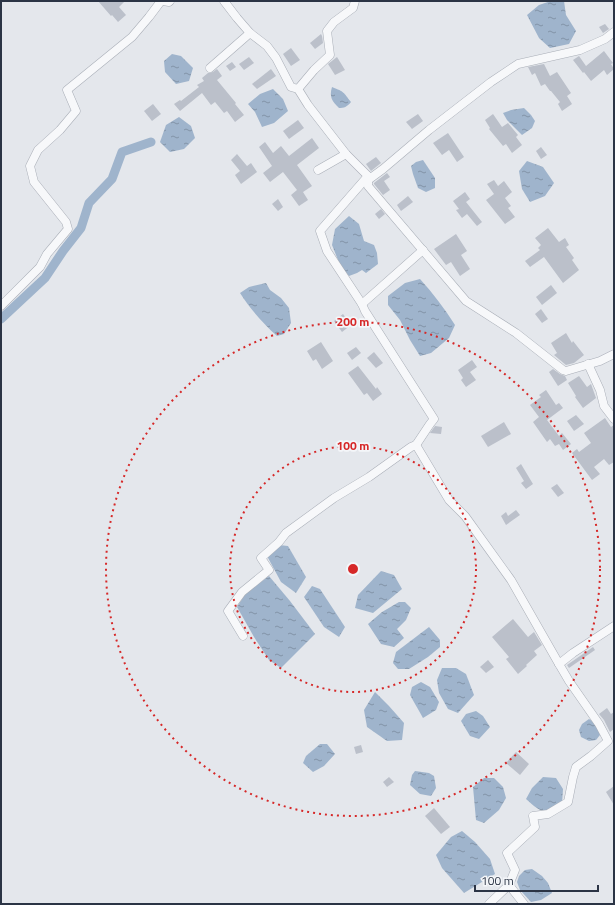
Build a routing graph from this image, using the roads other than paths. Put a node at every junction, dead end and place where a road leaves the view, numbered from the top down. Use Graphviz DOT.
graph roads {
  1 [pos="162,1"];
  2 [pos="170,1"];
  3 [pos="224,1"];
  4 [pos="355,1"];
  5 [pos="614,32"];
  6 [pos="250,33"];
  7 [pos="210,68"];
  8 [pos="298,89"];
  9 [pos="346,154"];
  10 [pos="318,170"];
  11 [pos="368,178"];
  12 [pos="424,250"];
  13 [pos="362,304"];
  14 [pos="1,306"];
  15 [pos="614,354"];
  16 [pos="588,364"];
  17 [pos="614,419"];
  18 [pos="416,445"];
  19 [pos="614,626"];
  20 [pos="243,636"];
  21 [pos="559,664"];
  22 [pos="510,885"];
  23 [pos="489,904"];
  24 [pos="524,904"];
  1 -- 2 [label="street"];
  1 -- 14 [label="street"];
  3 -- 6 [label="street"];
  4 -- 8 [label="street"];
  5 -- 11 [label="street"];
  6 -- 7 [label="street"];
  6 -- 8 [label="street"];
  8 -- 9 [label="street"];
  9 -- 10 [label="street"];
  9 -- 11 [label="street"];
  11 -- 12 [label="street"];
  11 -- 13 [label="street"];
  12 -- 13 [label="street"];
  12 -- 16 [label="street"];
  13 -- 18 [label="street"];
  15 -- 16 [label="street"];
  16 -- 17 [label="street"];
  18 -- 20 [label="street"];
  18 -- 21 [label="street"];
  19 -- 21 [label="street"];
  21 -- 22 [label="street"];
  22 -- 23 [label="street"];
  22 -- 24 [label="street"];
}
